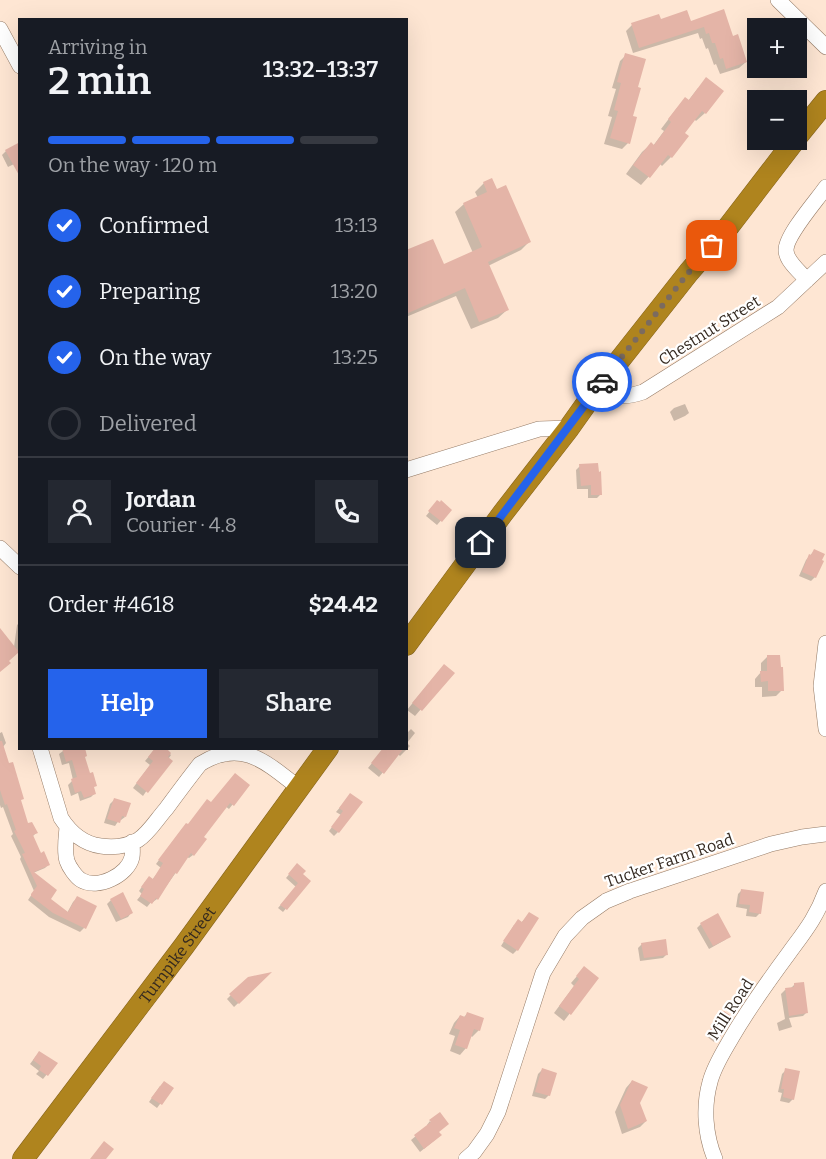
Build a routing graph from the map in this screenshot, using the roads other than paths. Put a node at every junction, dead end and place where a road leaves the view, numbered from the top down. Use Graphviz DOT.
graph roads {
  1 [pos="777,0"];
  2 [pos="0,29"];
  3 [pos="826,47"];
  4 [pos="18,62"];
  5 [pos="826,101"];
  6 [pos="807,125"];
  7 [pos="788,150"];
  8 [pos="826,187"];
  9 [pos="826,262"];
  10 [pos="807,280"];
  11 [pos="600,386"];
  12 [pos="569,428"];
  13 [pos="408,469"];
  14 [pos="0,548"];
  15 [pos="18,565"];
  16 [pos="408,642"];
  17 [pos="826,644"];
  18 [pos="826,729"];
  19 [pos="41,750"];
  20 [pos="327,750"];
  21 [pos="299,788"];
  22 [pos="67,828"];
  23 [pos="826,834"];
  24 [pos="132,842"];
  25 [pos="826,891"];
  26 [pos="23,1159"];
  27 [pos="466,1159"];
  28 [pos="715,1159"];
  1 -- 3 [label="street"];
  2 -- 4 [label="street"];
  5 -- 6 [label="highway"];
  7 -- 11 [label="highway"];
  8 -- 10 [label="street"];
  9 -- 10 [label="street, Chestnut Street"];
  10 -- 11 [label="street, Chestnut Street"];
  11 -- 12 [label="highway"];
  12 -- 13 [label="street"];
  12 -- 16 [label="highway"];
  14 -- 15 [label="street"];
  17 -- 18 [label="street"];
  19 -- 22 [label="street"];
  20 -- 21 [label="highway, Turnpike Street"];
  21 -- 24 [label="street"];
  21 -- 26 [label="highway, Turnpike Street"];
  22 -- 24 [label="street"];
  22 -- 24 [label="street"];
  23 -- 27 [label="street, Tucker Farm Road"];
  25 -- 28 [label="street, Mill Road"];
}
